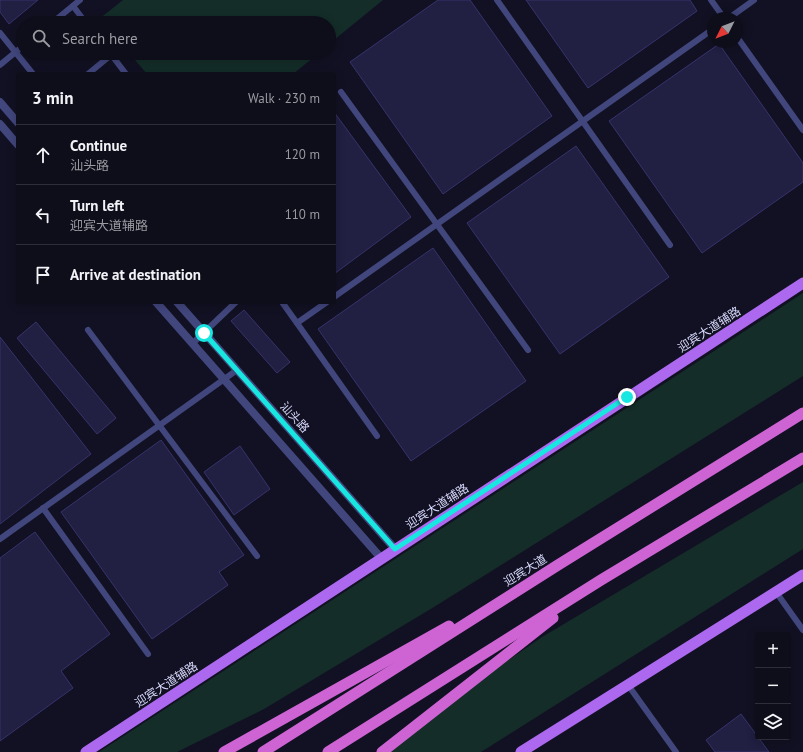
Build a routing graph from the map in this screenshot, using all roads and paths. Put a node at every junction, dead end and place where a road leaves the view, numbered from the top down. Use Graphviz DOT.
graph roads {
  1 [pos="80,0"];
  2 [pos="497,0"];
  3 [pos="711,0"];
  4 [pos="754,0"];
  5 [pos="73,6"];
  6 [pos="720,12"];
  7 [pos="737,12"];
  8 [pos="61,16"];
  9 [pos="81,16"];
  10 [pos="0,33"];
  11 [pos="707,33"];
  12 [pos="743,45"];
  13 [pos="16,52"];
  14 [pos="22,60"];
  15 [pos="103,60"];
  16 [pos="115,60"];
  17 [pos="0,65"];
  18 [pos="31,72"];
  19 [pos="90,72"];
  20 [pos="124,72"];
  21 [pos="341,92"];
  22 [pos="0,102"];
  23 [pos="16,121"];
  24 [pos="583,121"];
  25 [pos="0,124"];
  26 [pos="803,130"];
  27 [pos="16,143"];
  28 [pos="437,224"];
  29 [pos="670,245"];
  30 [pos="803,283"];
  31 [pos="336,296"];
  32 [pos="158,304"];
  33 [pos="179,304"];
  34 [pos="234,304"];
  35 [pos="283,304"];
  36 [pos="324,304"];
  37 [pos="297,323"];
  38 [pos="88,330"];
  39 [pos="204,333"];
  40 [pos="193,343"];
  41 [pos="528,350"];
  42 [pos="237,370"];
  43 [pos="224,379"];
  44 [pos="803,413"];
  45 [pos="159,426"];
  46 [pos="377,436"];
  47 [pos="803,458"];
  48 [pos="43,508"];
  49 [pos="0,539"];
  50 [pos="395,549"];
  51 [pos="257,556"];
  52 [pos="381,558"];
  53 [pos="558,565"];
  54 [pos="803,575"];
  55 [pos="601,580"];
  56 [pos="776,592"];
  57 [pos="803,630"];
  58 [pos="148,654"];
  59 [pos="628,685"];
  60 [pos="86,752"];
  61 [pos="224,752"];
  62 [pos="263,752"];
  63 [pos="328,752"];
  64 [pos="382,752"];
  65 [pos="521,752"];
  66 [pos="676,752"];
  1 -- 5 [label="lane"];
  2 -- 24 [label="lane"];
  3 -- 6 [label="lane"];
  4 -- 7 [label="lane"];
  5 -- 8 [label="lane"];
  5 -- 9 [label="lane"];
  10 -- 13 [label="lane"];
  11 -- 24 [label="lane"];
  12 -- 26 [label="lane"];
  13 -- 17 [label="lane"];
  14 -- 18 [label="lane"];
  15 -- 19 [label="lane"];
  16 -- 20 [label="lane"];
  21 -- 28 [label="lane"];
  22 -- 23 [label="street"];
  24 -- 28 [label="lane"];
  24 -- 29 [label="lane"];
  25 -- 27 [label="street"];
  28 -- 31 [label="lane"];
  28 -- 41 [label="lane"];
  30 -- 50 [label="main road, 迎宾大道辅路"];
  32 -- 40 [label="street"];
  33 -- 39 [label="street, 汕头路"];
  34 -- 39 [label="lane"];
  35 -- 37 [label="lane"];
  36 -- 37 [label="lane"];
  37 -- 46 [label="lane"];
  38 -- 45 [label="lane"];
  39 -- 40 [label="lane"];
  39 -- 42 [label="street, 汕头路"];
  40 -- 43 [label="street"];
  42 -- 43 [label="lane"];
  42 -- 50 [label="street, 汕头路"];
  43 -- 45 [label="lane"];
  43 -- 52 [label="street"];
  44 -- 53 [label="highway, 迎宾大道"];
  45 -- 48 [label="lane"];
  45 -- 51 [label="lane"];
  47 -- 55 [label="highway"];
  48 -- 49 [label="lane"];
  48 -- 58 [label="lane"];
  50 -- 52 [label="main road, 迎宾大道辅路"];
  52 -- 60 [label="main road, 迎宾大道辅路"];
  53 -- 61 [label="highway"];
  53 -- 62 [label="highway, 迎宾大道"];
  54 -- 56 [label="main road"];
  55 -- 63 [label="highway"];
  55 -- 64 [label="highway"];
  56 -- 57 [label="lane"];
  56 -- 59 [label="main road"];
  59 -- 65 [label="main road"];
  59 -- 66 [label="lane"];
}
